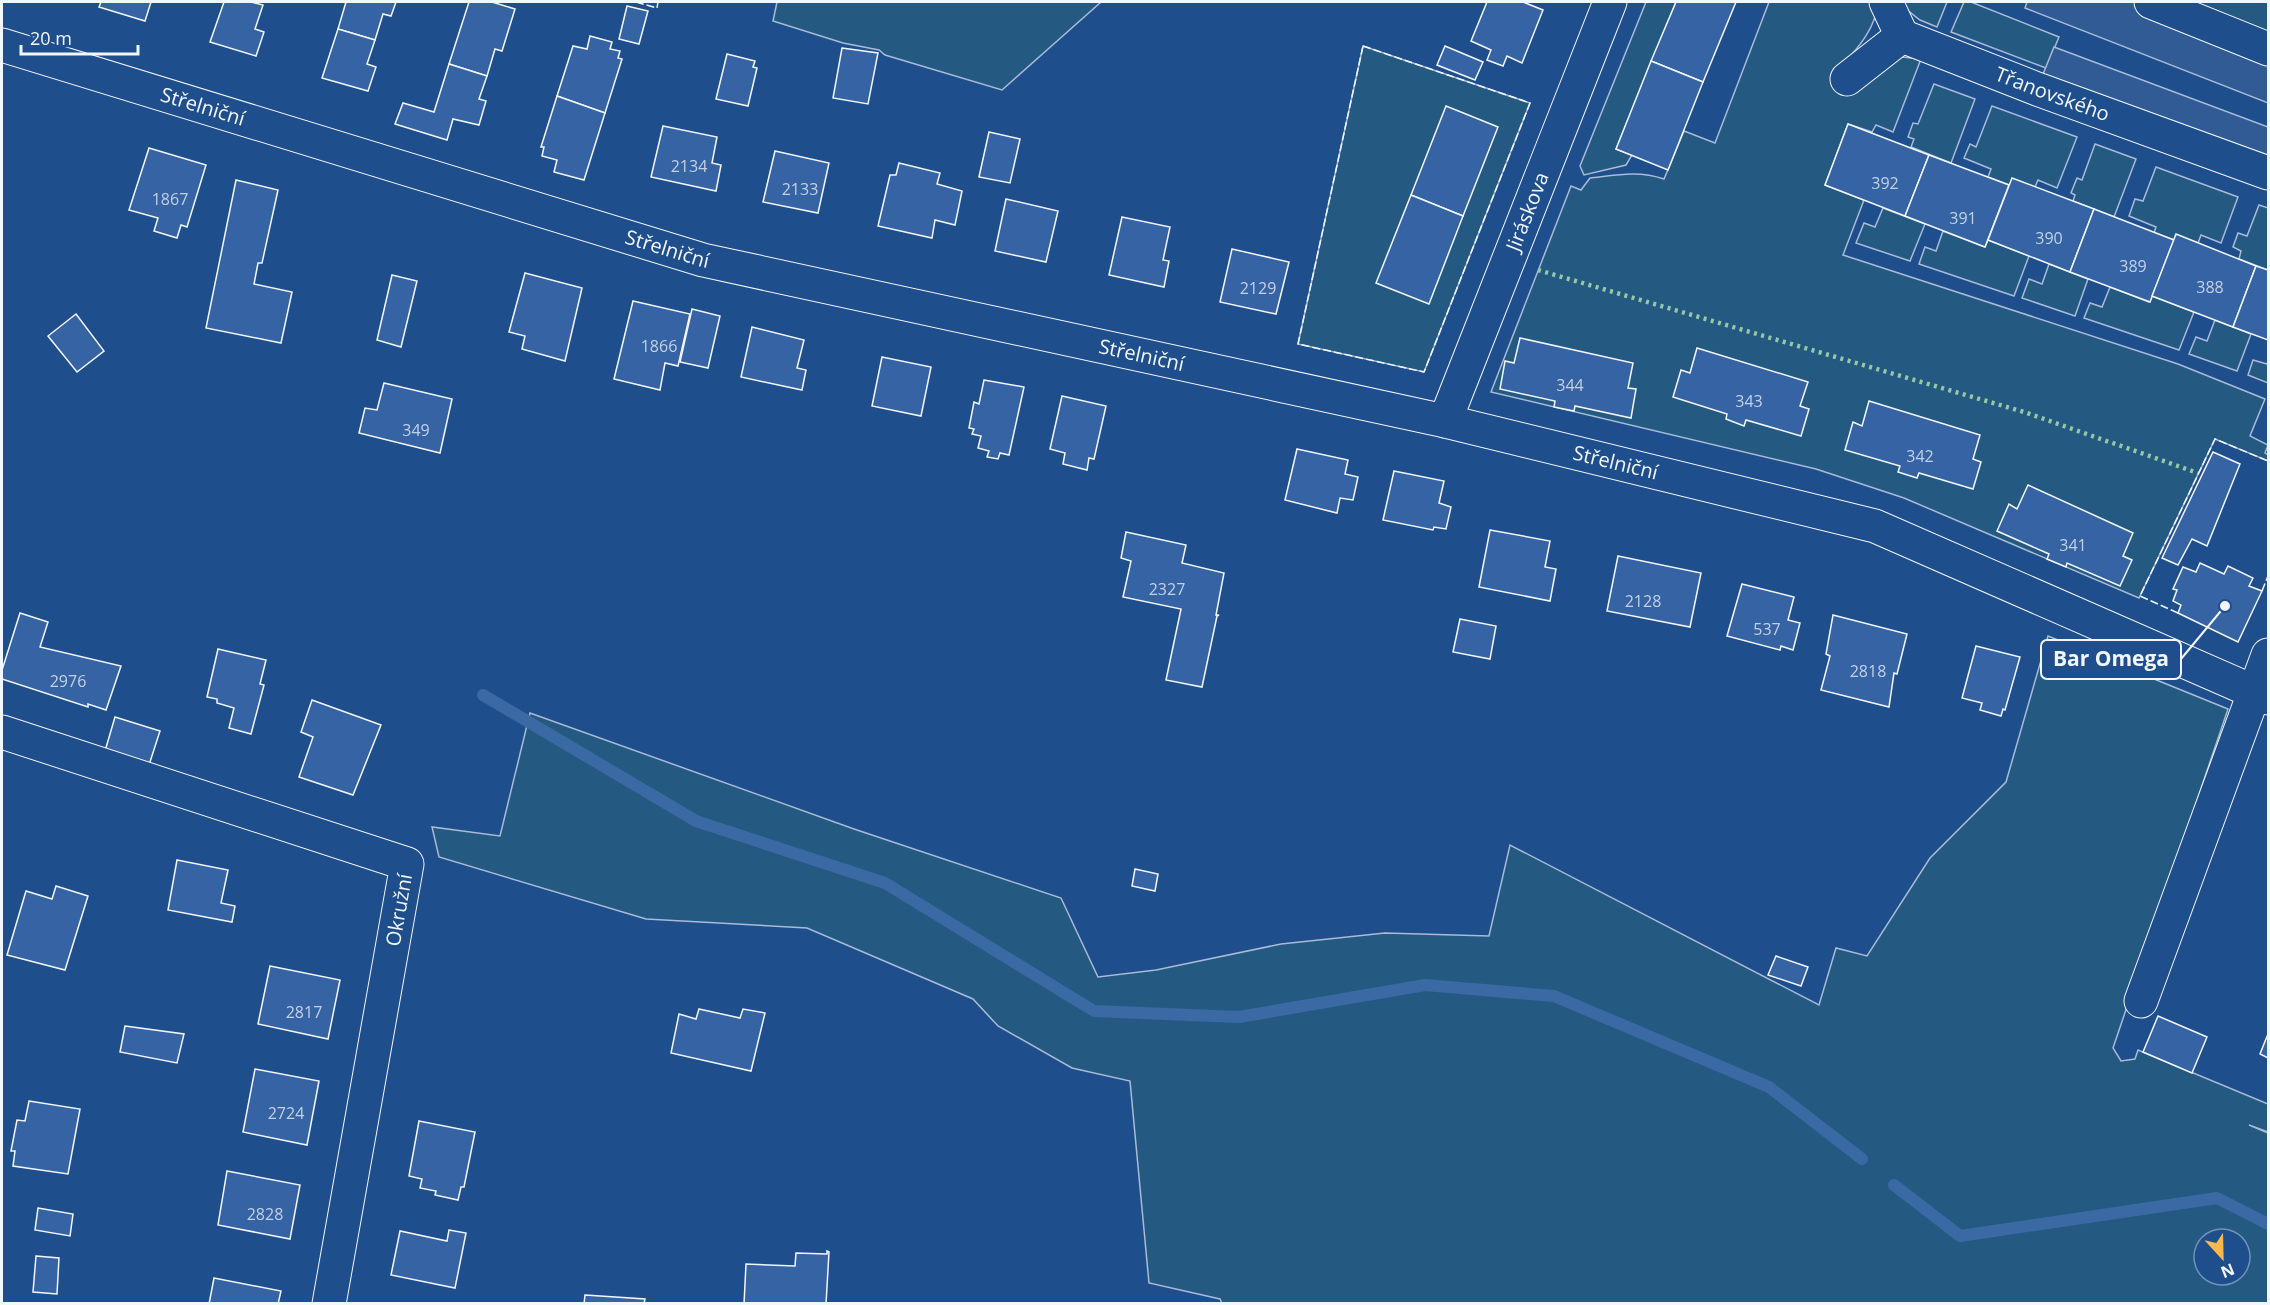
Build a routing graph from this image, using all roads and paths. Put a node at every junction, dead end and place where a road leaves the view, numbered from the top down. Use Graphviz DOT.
graph roads {
  1 [pos="1610,2"];
  2 [pos="1886,2"];
  3 [pos="2151,2"];
  4 [pos="1902,36"];
  5 [pos="2,45"];
  6 [pos="2268,49"];
  7 [pos="1847,79"];
  8 [pos="2268,173"];
  9 [pos="1445,421"];
  10 [pos="2268,655"];
  11 [pos="2262,695"];
  12 [pos="2,732"];
  13 [pos="2141,1001"];
  14 [pos="329,1304"];
  1 -- 9 [label="street, Jiráskova"];
  2 -- 4 [label="street"];
  3 -- 6 [label="street"];
  4 -- 7 [label="street"];
  4 -- 8 [label="street, Třanovského"];
  5 -- 9 [label="street, Střelniční"];
  9 -- 11 [label="street, Střelniční"];
  10 -- 11 [label="street"];
  11 -- 13 [label="street"];
  12 -- 14 [label="street, Okružní"];
}
